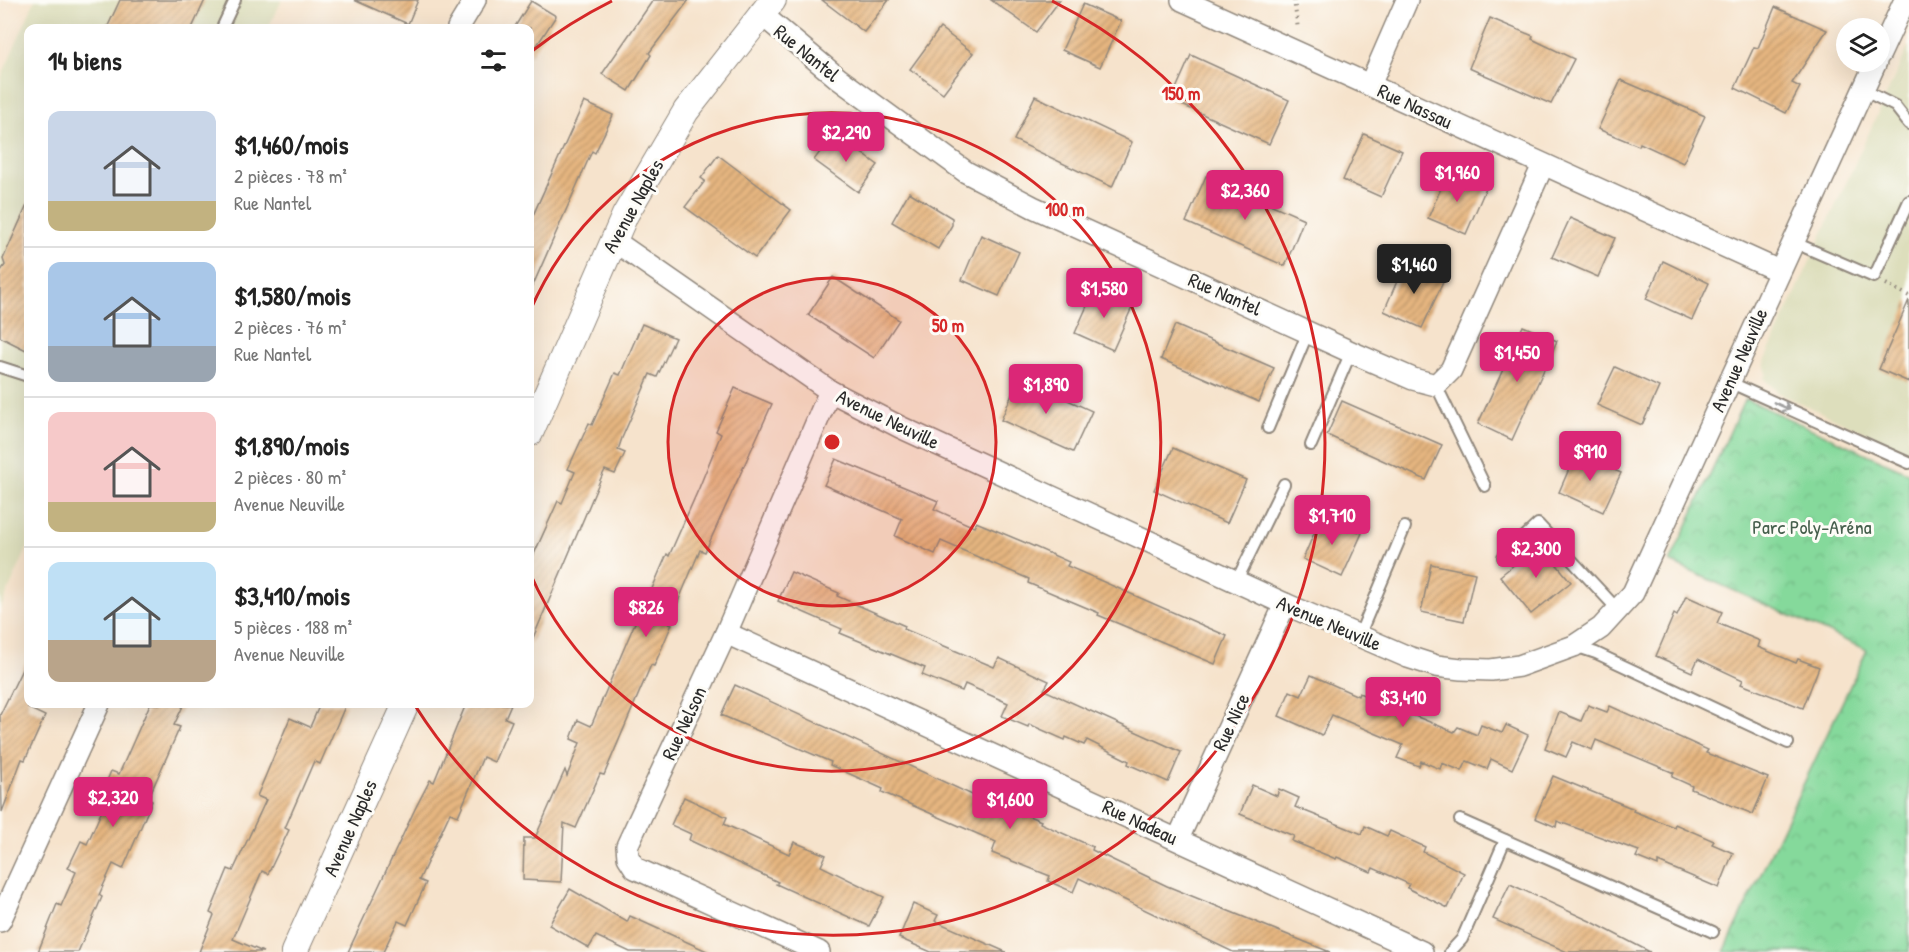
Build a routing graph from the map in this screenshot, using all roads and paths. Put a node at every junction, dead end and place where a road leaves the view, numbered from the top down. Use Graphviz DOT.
graph roads {
  1 [pos="235,0"];
  2 [pos="475,0"];
  3 [pos="1182,0"];
  4 [pos="1407,0"];
  5 [pos="1905,0"];
  6 [pos="766,7"];
  7 [pos="224,24"];
  8 [pos="460,24"];
  9 [pos="1890,32"];
  10 [pos="1871,72"];
  11 [pos="1370,85"];
  12 [pos="1863,90"];
  13 [pos="1909,124"];
  14 [pos="1543,165"];
  15 [pos="1909,201"];
  16 [pos="613,240"];
  17 [pos="1793,242"];
  18 [pos="1779,271"];
  19 [pos="1874,278"];
  20 [pos="1909,296"];
  21 [pos="1308,332"];
  22 [pos="1351,352"];
  23 [pos="0,367"];
  24 [pos="24,375"];
  25 [pos="1729,382"];
  26 [pos="1437,385"];
  27 [pos="830,391"];
  28 [pos="534,424"];
  29 [pos="1268,428"];
  30 [pos="1311,445"];
  31 [pos="1909,463"];
  32 [pos="1284,484"];
  33 [pos="1485,486"];
  34 [pos="1405,527"];
  35 [pos="1503,557"];
  36 [pos="1236,582"];
  37 [pos="1284,604"];
  38 [pos="1619,611"];
  39 [pos="726,633"];
  40 [pos="1359,636"];
  41 [pos="1574,646"];
  42 [pos="97,708"];
  43 [pos="404,708"];
  44 [pos="1788,743"];
  45 [pos="1460,820"];
  46 [pos="1178,839"];
  47 [pos="1505,840"];
  48 [pos="0,921"];
  49 [pos="1713,932"];
  50 [pos="294,952"];
  51 [pos="819,952"];
  52 [pos="1422,952"];
  53 [pos="1450,952"];
  1 -- 7 [label="lane"];
  2 -- 8 [label="street"];
  3 -- 11 [label="street, Rue Nassau"];
  4 -- 11 [label="street"];
  5 -- 9 [label="street"];
  6 -- 16 [label="street, Avenue Naples"];
  6 -- 21 [label="street, Rue Nantel"];
  10 -- 12 [label="street, Avenue Neuville"];
  11 -- 14 [label="street, Rue Nassau"];
  12 -- 13 [label="lane"];
  12 -- 17 [label="street, Avenue Neuville"];
  14 -- 18 [label="street, Rue Nassau"];
  14 -- 26 [label="street"];
  15 -- 19 [label="lane"];
  16 -- 27 [label="street, Avenue Neuville"];
  16 -- 28 [label="street, Avenue Naples"];
  17 -- 18 [label="street, Avenue Neuville"];
  17 -- 19 [label="lane"];
  18 -- 25 [label="street, Avenue Neuville"];
  19 -- 20 [label="path"];
  21 -- 22 [label="street, Rue Nantel"];
  21 -- 29 [label="lane"];
  22 -- 26 [label="street, Rue Nantel"];
  22 -- 30 [label="lane"];
  23 -- 24 [label="lane"];
  25 -- 31 [label="lane, one-way"];
  25 -- 38 [label="street, Avenue Neuville"];
  26 -- 33 [label="lane"];
  27 -- 36 [label="street, Avenue Neuville"];
  27 -- 39 [label="street, Rue Nelson"];
  32 -- 36 [label="lane"];
  34 -- 40 [label="lane"];
  35 -- 38 [label="lane"];
  36 -- 37 [label="street, Avenue Neuville"];
  37 -- 40 [label="street, Avenue Neuville"];
  37 -- 46 [label="street, Rue Nice"];
  38 -- 41 [label="street, Avenue Neuville"];
  39 -- 46 [label="street, Rue Nadeau"];
  39 -- 51 [label="street, Rue Nelson"];
  40 -- 41 [label="street, Avenue Neuville"];
  41 -- 44 [label="lane"];
  42 -- 48 [label="street"];
  43 -- 50 [label="street, Avenue Naples"];
  45 -- 47 [label="lane"];
  46 -- 52 [label="street, Rue Nadeau"];
  47 -- 49 [label="lane"];
  47 -- 53 [label="lane"];
}
